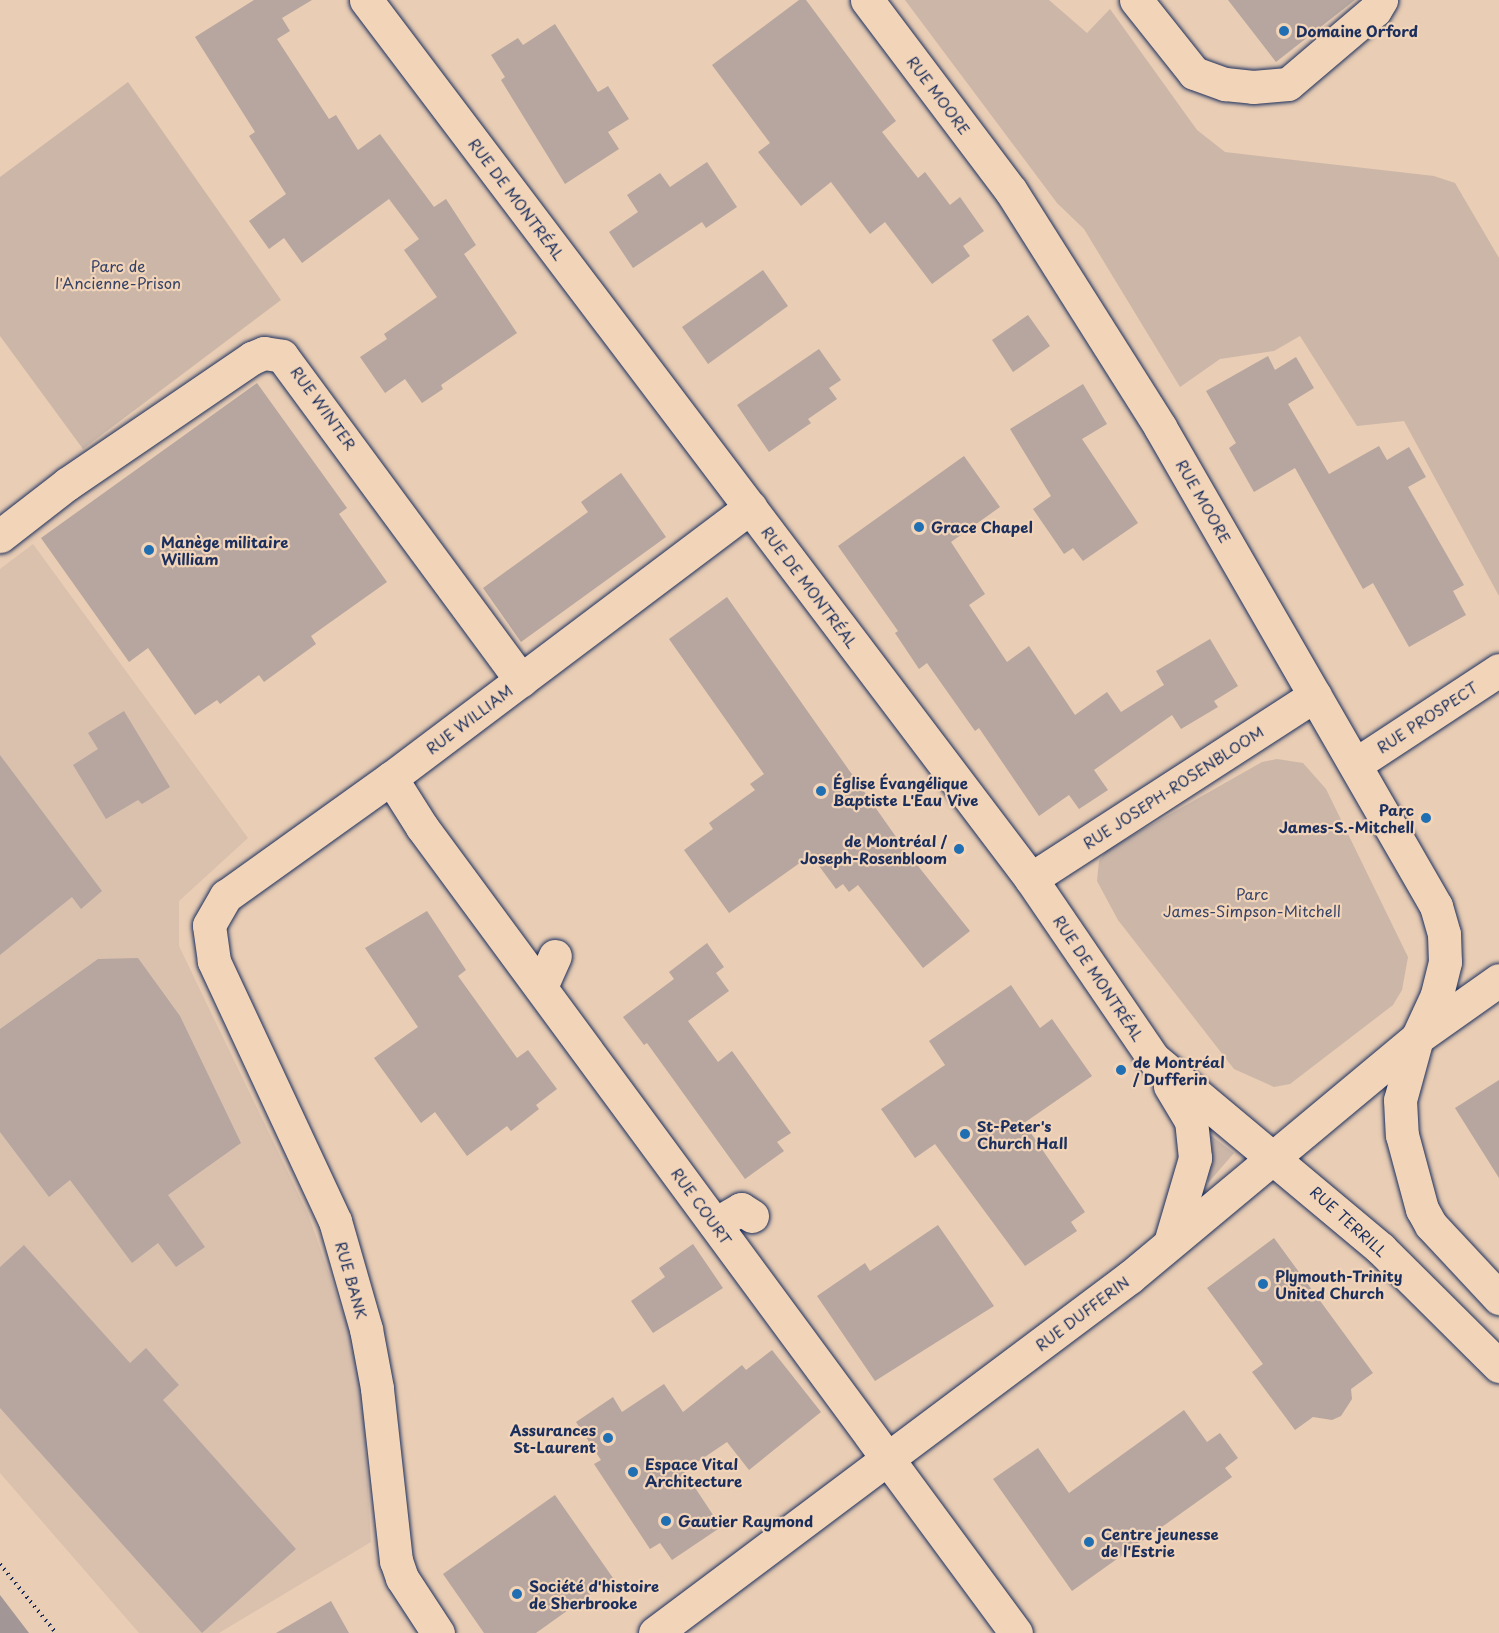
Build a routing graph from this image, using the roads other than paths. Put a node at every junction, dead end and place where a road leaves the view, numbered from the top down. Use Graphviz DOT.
graph roads {
  1 [pos="366,0"];
  2 [pos="867,0"];
  3 [pos="1136,0"];
  4 [pos="1381,0"];
  5 [pos="750,507"];
  6 [pos="0,536"];
  7 [pos="1499,670"];
  8 [pos="521,680"];
  9 [pos="1315,694"];
  10 [pos="1356,764"];
  11 [pos="391,778"];
  12 [pos="1031,879"];
  13 [pos="209,941"];
  14 [pos="555,956"];
  15 [pos="1499,980"];
  16 [pos="541,987"];
  17 [pos="1417,1038"];
  18 [pos="1154,1059"];
  19 [pos="1271,1157"];
  20 [pos="752,1216"];
  21 [pos="715,1224"];
  22 [pos="1169,1245"];
  23 [pos="1499,1298"];
  24 [pos="1499,1366"];
  25 [pos="886,1459"];
  26 [pos="438,1633"];
  27 [pos="655,1633"];
  28 [pos="1016,1633"];
  1 -- 5 [label="street, RUE DE MONTRÉAL"];
  2 -- 9 [label="street, RUE MOORE"];
  3 -- 4 [label="street"];
  5 -- 8 [label="street, RUE WILLIAM"];
  5 -- 12 [label="street, RUE DE MONTRÉAL"];
  6 -- 8 [label="street, RUE WINTER"];
  7 -- 10 [label="street, RUE PROSPECT"];
  8 -- 11 [label="street, RUE WILLIAM"];
  9 -- 10 [label="street, RUE MOORE"];
  9 -- 12 [label="street, RUE JOSEPH-ROSENBLOOM"];
  10 -- 17 [label="street, RUE MOORE"];
  11 -- 13 [label="street, RUE WILLIAM"];
  11 -- 16 [label="street, RUE COURT"];
  12 -- 18 [label="street, RUE DE MONTRÉAL"];
  13 -- 26 [label="street, RUE BANK"];
  14 -- 16 [label="street"];
  15 -- 17 [label="street, RUE DUFFERIN"];
  16 -- 21 [label="street, RUE COURT"];
  17 -- 19 [label="street, RUE DUFFERIN"];
  17 -- 23 [label="street"];
  18 -- 19 [label="street, RUE DE MONTRÉAL"];
  18 -- 22 [label="street"];
  19 -- 22 [label="street, RUE DUFFERIN"];
  19 -- 24 [label="street, RUE TERRILL"];
  20 -- 21 [label="street"];
  21 -- 25 [label="street, RUE COURT"];
  22 -- 25 [label="street, RUE DUFFERIN"];
  25 -- 27 [label="street, RUE DUFFERIN"];
  25 -- 28 [label="street, RUE COURT"];
}
